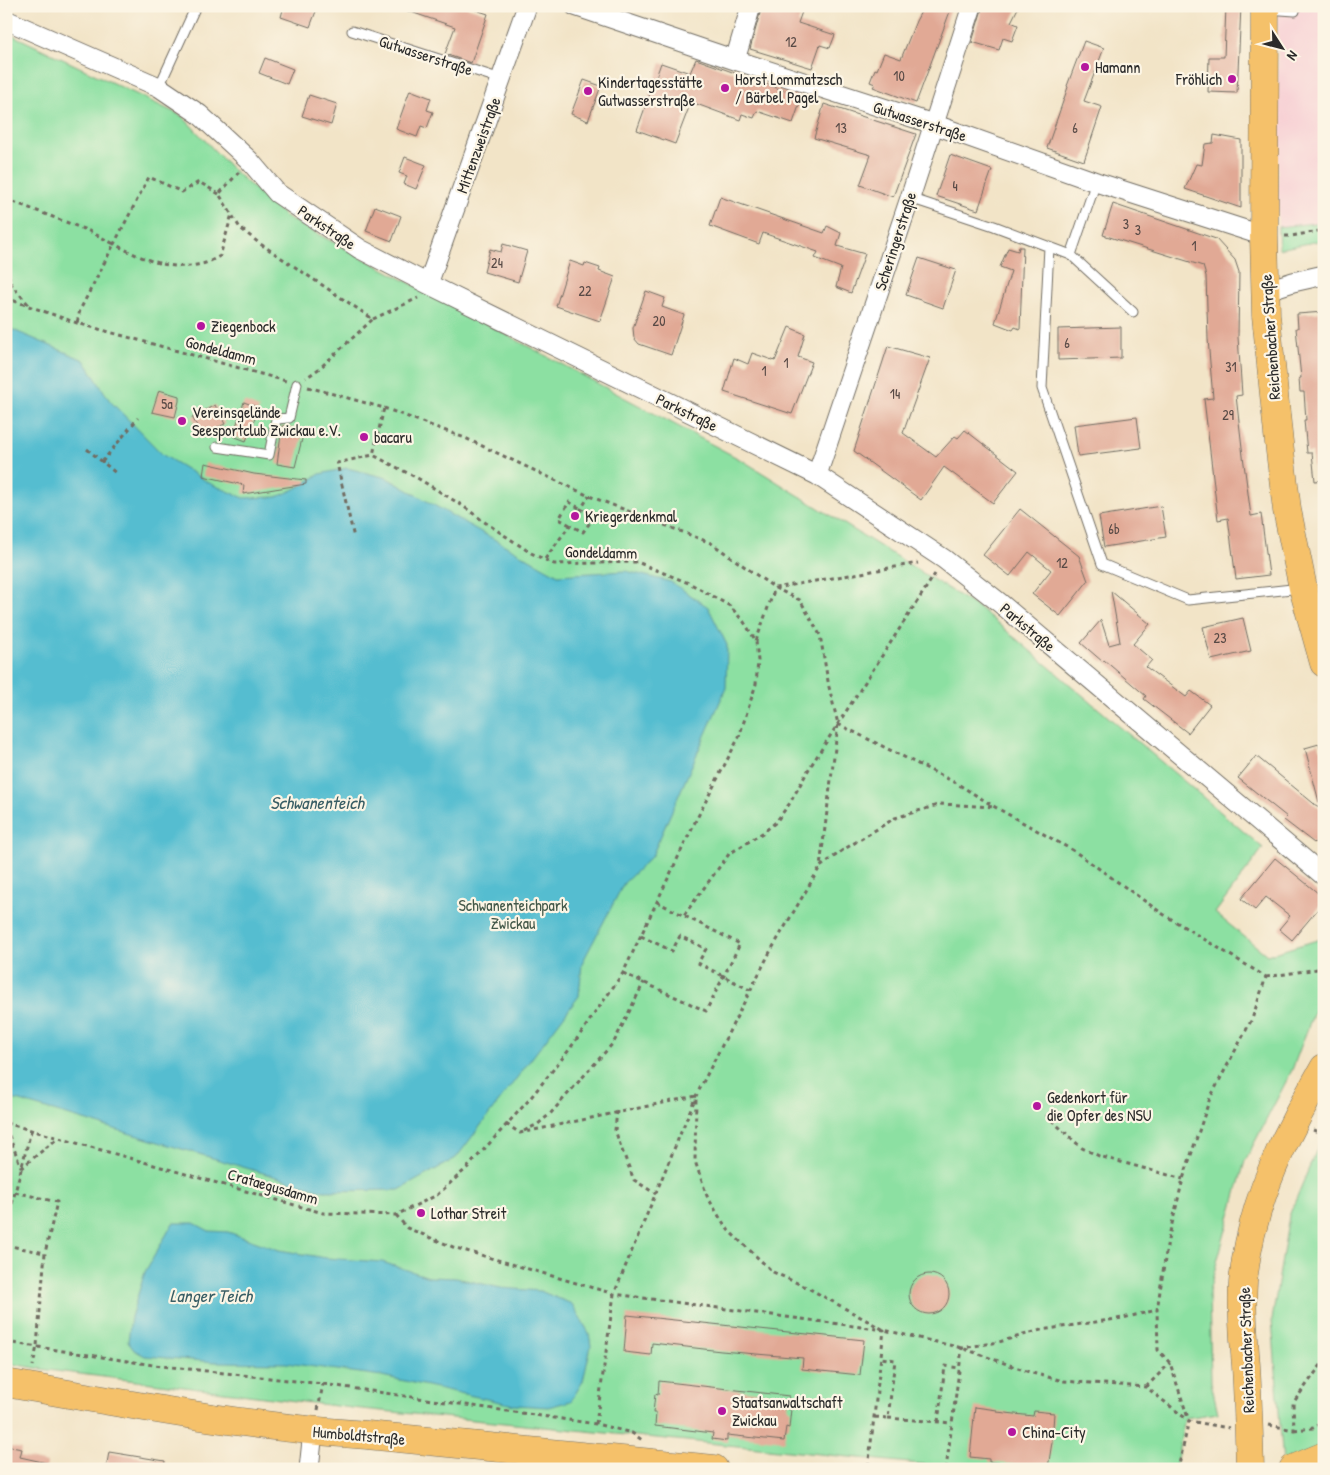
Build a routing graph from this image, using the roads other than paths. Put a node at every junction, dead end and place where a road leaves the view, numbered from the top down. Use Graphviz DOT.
graph roads {
  1 [pos="196,6"];
  2 [pos="527,6"];
  3 [pos="575,6"];
  4 [pos="751,6"];
  5 [pos="972,6"];
  6 [pos="1265,8"];
  7 [pos="1296,10"];
  8 [pos="6,20"];
  9 [pos="352,31"];
  10 [pos="735,60"];
  11 [pos="501,79"];
  12 [pos="159,87"];
  13 [pos="933,124"];
  14 [pos="1096,182"];
  15 [pos="910,198"];
  16 [pos="1264,236"];
  17 [pos="1049,246"];
  18 [pos="1071,254"];
  19 [pos="1324,275"];
  20 [pos="428,284"];
  21 [pos="1265,291"];
  22 [pos="1133,312"];
  23 [pos="297,384"];
  24 [pos="217,447"];
  25 [pos="817,476"];
  26 [pos="1303,588"];
  27 [pos="1324,663"];
  28 [pos="1324,876"];
  29 [pos="1324,1068"];
  30 [pos="6,1383"];
  31 [pos="313,1431"];
  32 [pos="1324,1456"];
  33 [pos="309,1469"];
  34 [pos="714,1469"];
  35 [pos="1250,1469"];
  36 [pos="1292,1469"];
  1 -- 12 [label="lane"];
  2 -- 11 [label="street, Mittenzweistraße"];
  3 -- 10 [label="street, Gutwasserstraße"];
  4 -- 10 [label="street"];
  5 -- 13 [label="street, Scheringerstraße"];
  6 -- 7 [label="lane"];
  6 -- 16 [label="main road, Reichenbacher Straße"];
  8 -- 12 [label="street, Parkstraße"];
  9 -- 11 [label="lane, Gutwasserstraße"];
  10 -- 13 [label="street, Gutwasserstraße"];
  11 -- 20 [label="street, Mittenzweistraße"];
  12 -- 20 [label="street, Parkstraße"];
  13 -- 14 [label="street, Gutwasserstraße"];
  13 -- 15 [label="street, Scheringerstraße"];
  14 -- 16 [label="street, Gutwasserstraße"];
  14 -- 18 [label="lane"];
  15 -- 17 [label="lane"];
  15 -- 25 [label="street, Scheringerstraße"];
  16 -- 21 [label="main road, Reichenbacher Straße"];
  17 -- 18 [label="lane"];
  17 -- 26 [label="lane"];
  18 -- 22 [label="lane"];
  19 -- 21 [label="street"];
  20 -- 25 [label="street, Parkstraße"];
  21 -- 26 [label="main road, Reichenbacher Straße"];
  23 -- 24 [label="lane"];
  25 -- 28 [label="street, Parkstraße"];
  26 -- 27 [label="main road, Reichenbacher Straße"];
  29 -- 35 [label="main road, Reichenbacher Straße"];
  30 -- 31 [label="main road, Humboldtstraße"];
  31 -- 33 [label="street"];
  31 -- 34 [label="main road, Humboldtstraße"];
  32 -- 36 [label="main road"];
}
